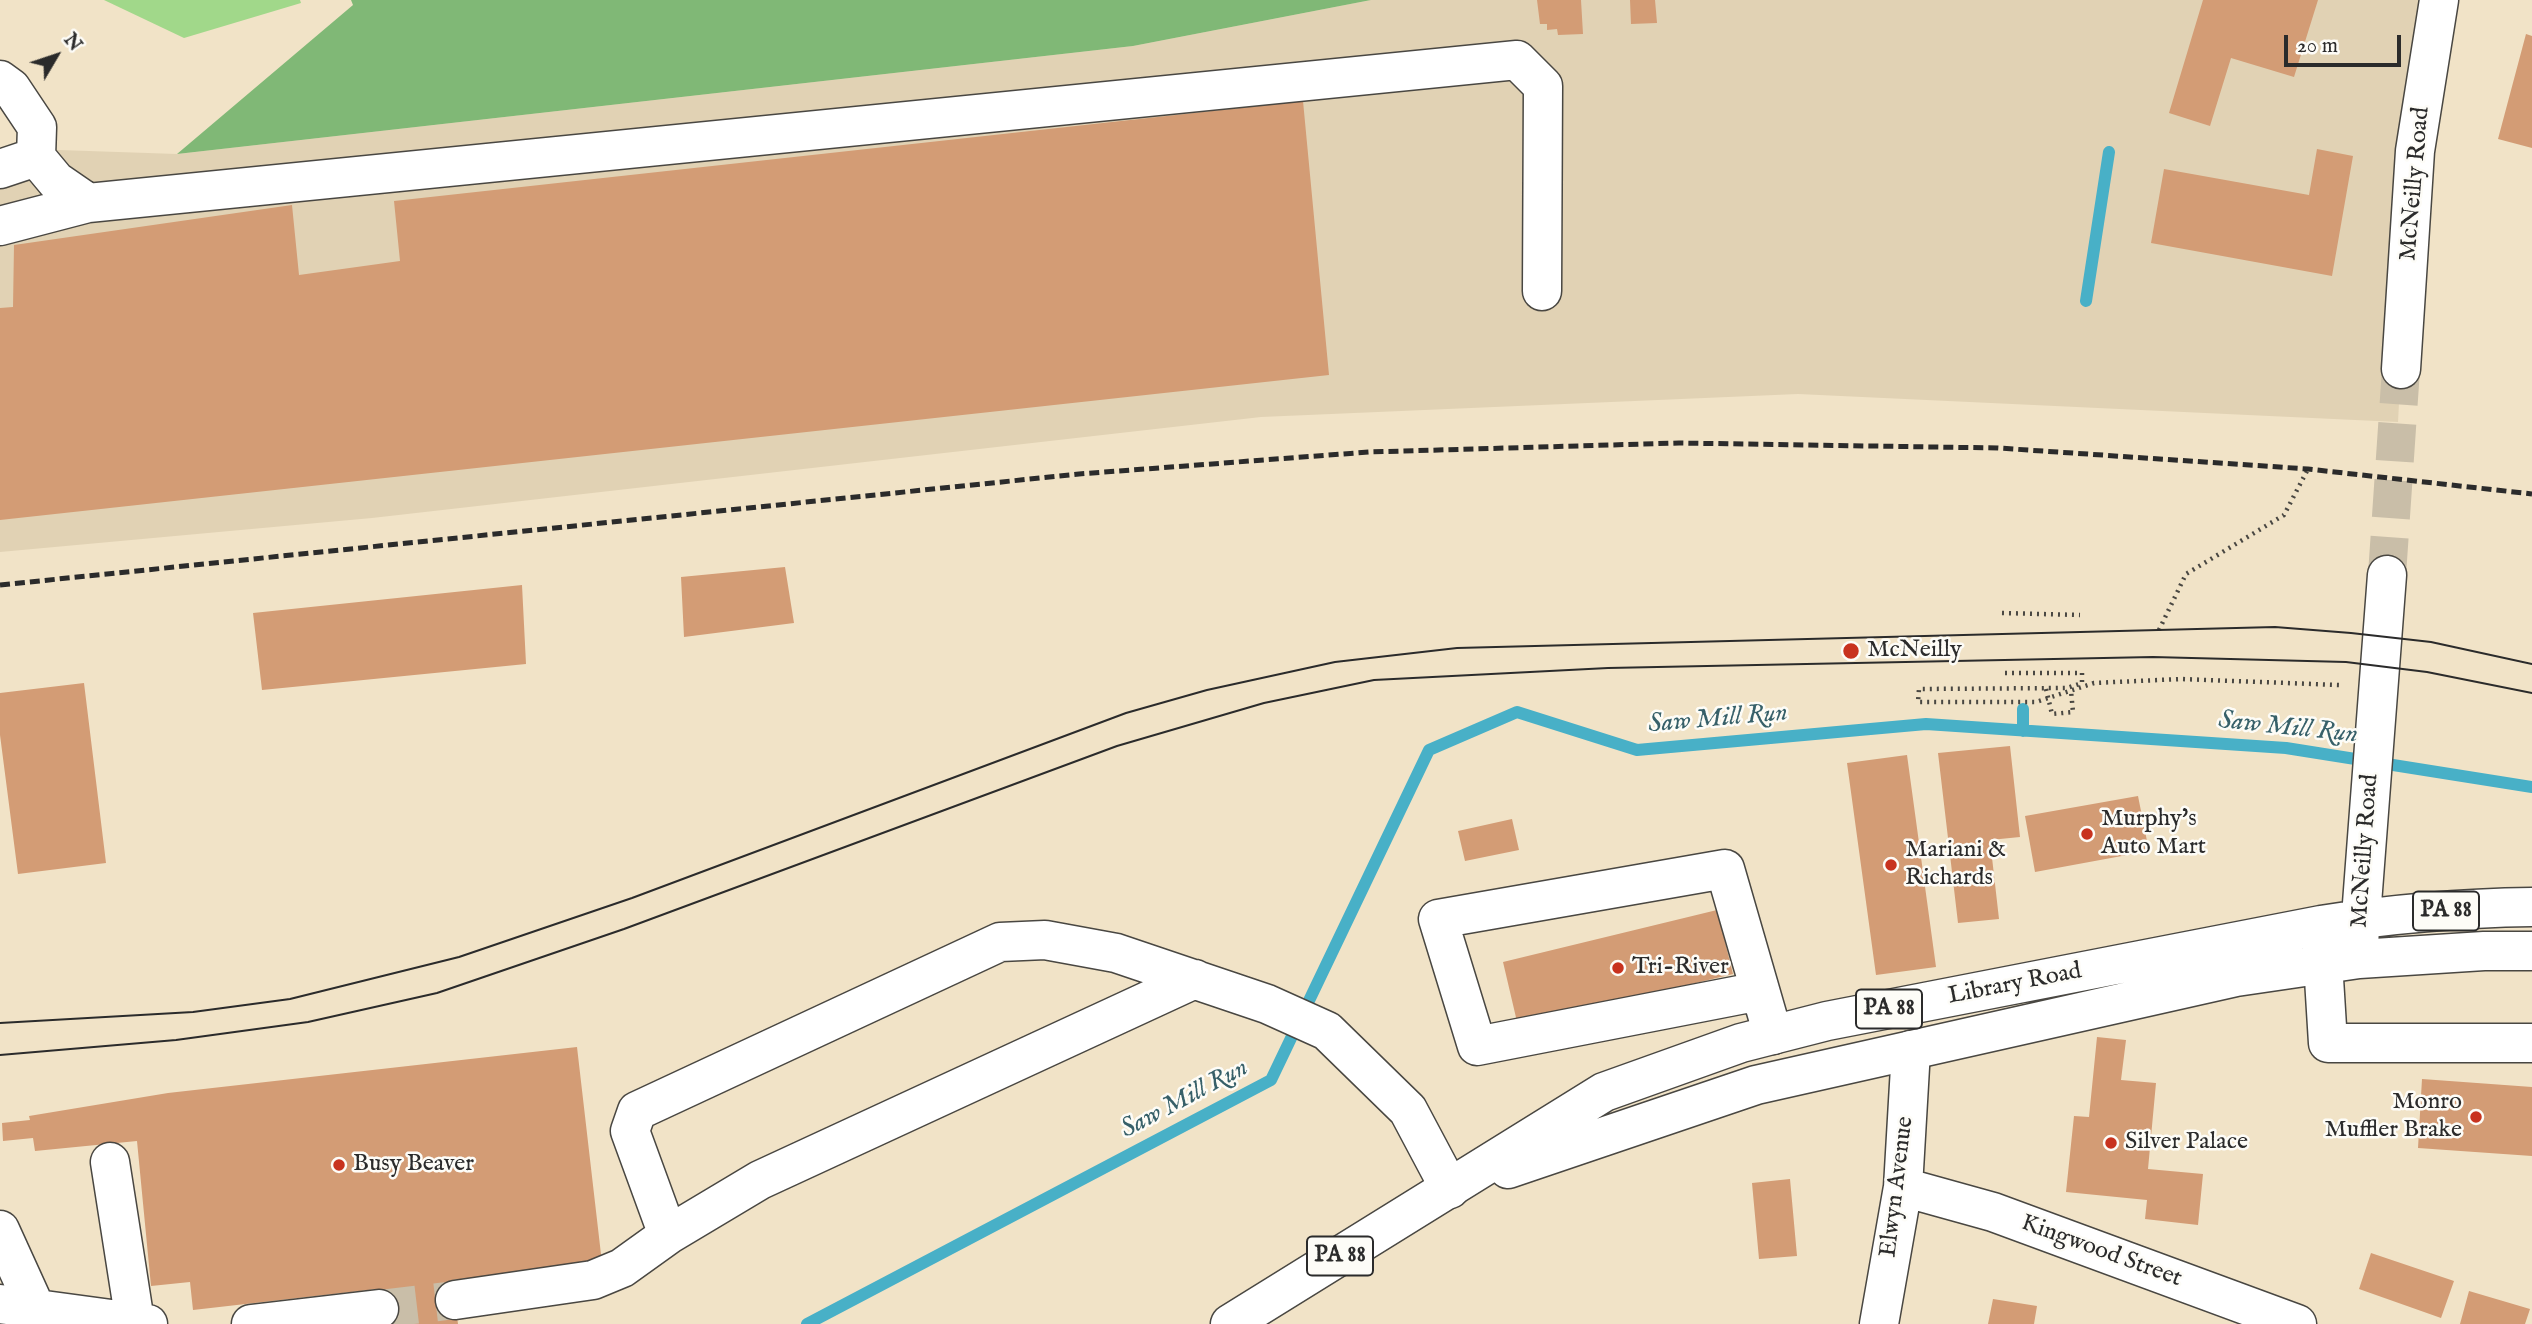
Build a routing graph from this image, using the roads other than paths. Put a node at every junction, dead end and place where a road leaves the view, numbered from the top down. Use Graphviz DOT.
graph roads {
  1 [pos="2439,0"];
  2 [pos="0,80"];
  3 [pos="36,157"];
  4 [pos="0,169"];
  5 [pos="88,203"];
  6 [pos="0,226"];
  7 [pos="1542,291"];
  8 [pos="2401,369"];
  9 [pos="2387,575"];
  10 [pos="2532,907"];
  11 [pos="2360,918"];
  12 [pos="2320,925"];
  13 [pos="2532,951"];
  14 [pos="2359,958"];
  15 [pos="2322,964"];
  16 [pos="1195,979"];
  17 [pos="1760,991"];
  18 [pos="1773,1035"];
  19 [pos="2532,1043"];
  20 [pos="1911,1050"];
  21 [pos="110,1161"];
  22 [pos="1903,1187"];
  23 [pos="1450,1189"];
  24 [pos="0,1230"];
  25 [pos="667,1235"];
  26 [pos="454,1300"];
  27 [pos="17,1305"];
  28 [pos="379,1309"];
  29 [pos="141,1323"];
  30 [pos="251,1324"];
  31 [pos="1230,1324"];
  32 [pos="1879,1324"];
  33 [pos="2297,1324"];
  1 -- 8 [label="main road, McNeilly Road"];
  2 -- 3 [label="main road"];
  3 -- 4 [label="main road"];
  3 -- 5 [label="main road"];
  5 -- 6 [label="main road"];
  5 -- 7 [label="main road"];
  9 -- 11 [label="main road, McNeilly Road"];
  10 -- 11 [label="main road, Library Road / PA 88"];
  11 -- 12 [label="main road, Library Road / PA 88"];
  11 -- 14 [label="main road, McNeilly Road"];
  12 -- 15 [label="main road"];
  12 -- 18 [label="main road, Library Road / PA 88"];
  13 -- 14 [label="main road, Library Road / PA 88"];
  14 -- 15 [label="main road, Library Road / PA 88"];
  15 -- 19 [label="main road"];
  15 -- 20 [label="main road, Library Road / PA 88"];
  16 -- 23 [label="main road"];
  16 -- 25 [label="main road"];
  16 -- 25 [label="main road"];
  17 -- 17 [label="main road"];
  17 -- 18 [label="main road"];
  18 -- 23 [label="main road, Library Road / PA 88"];
  20 -- 22 [label="main road, Elwyn Avenue"];
  20 -- 23 [label="main road, Library Road / PA 88"];
  21 -- 29 [label="main road"];
  22 -- 32 [label="main road, Elwyn Avenue"];
  22 -- 33 [label="main road, Kingwood Street"];
  23 -- 31 [label="main road, Library Road / PA 88"];
  24 -- 27 [label="main road"];
  25 -- 26 [label="main road"];
  27 -- 29 [label="main road"];
  28 -- 30 [label="main road"];
}
